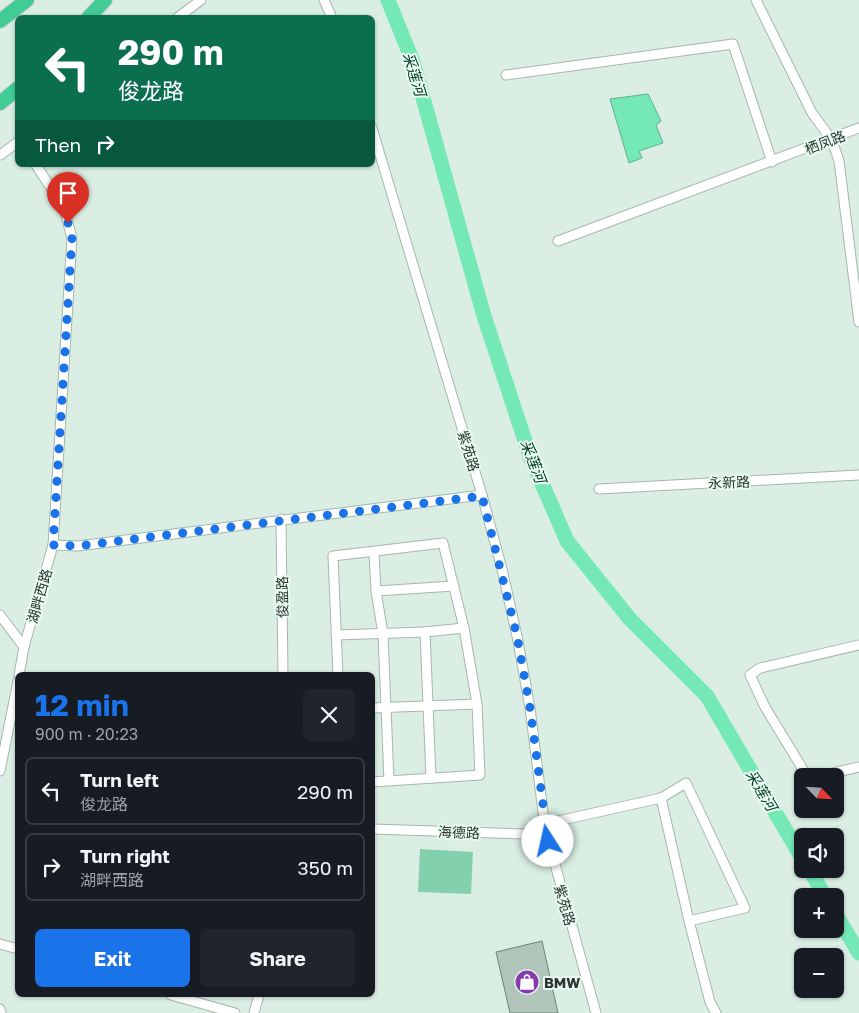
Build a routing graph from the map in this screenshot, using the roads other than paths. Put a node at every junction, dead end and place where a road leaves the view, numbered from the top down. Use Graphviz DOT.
graph roads {
  1 [pos="27,0"];
  2 [pos="105,0"];
  3 [pos="201,0"];
  4 [pos="324,0"];
  5 [pos="756,0"];
  6 [pos="91,15"];
  7 [pos="181,15"];
  8 [pos="331,15"];
  9 [pos="0,21"];
  10 [pos="506,75"];
  11 [pos="15,90"];
  12 [pos="0,103"];
  13 [pos="859,128"];
  14 [pos="375,138"];
  15 [pos="832,140"];
  16 [pos="15,144"];
  17 [pos="0,155"];
  18 [pos="772,162"];
  19 [pos="37,167"];
  20 [pos="558,241"];
  21 [pos="859,322"];
  22 [pos="859,476"];
  23 [pos="599,489"];
  24 [pos="482,496"];
  25 [pos="281,519"];
  26 [pos="53,545"];
  27 [pos="374,552"];
  28 [pos="454,586"];
  29 [pos="376,591"];
  30 [pos="0,615"];
  31 [pos="464,628"];
  32 [pos="425,632"];
  33 [pos="383,634"];
  34 [pos="336,635"];
  35 [pos="859,645"];
  36 [pos="24,647"];
  37 [pos="20,672"];
  38 [pos="283,672"];
  39 [pos="338,672"];
  40 [pos="15,696"];
  41 [pos="477,704"];
  42 [pos="429,707"];
  43 [pos="375,708"];
  44 [pos="386,708"];
  45 [pos="859,767"];
  46 [pos="802,768"];
  47 [pos="844,770"];
  48 [pos="0,771"];
  49 [pos="431,778"];
  50 [pos="389,781"];
  51 [pos="375,782"];
  52 [pos="661,798"];
  53 [pos="545,828"];
  54 [pos="375,829"];
  55 [pos="689,921"];
  56 [pos="0,944"];
  57 [pos="15,948"];
  58 [pos="178,997"];
  59 [pos="258,997"];
  60 [pos="0,1009"];
  61 [pos="1,1013"];
  62 [pos="235,1013"];
  63 [pos="254,1013"];
  64 [pos="596,1013"];
  65 [pos="716,1013"];
  1 -- 9 [label="highway"];
  2 -- 6 [label="highway"];
  3 -- 7 [label="street"];
  4 -- 8 [label="street"];
  5 -- 15 [label="street"];
  10 -- 18 [label="street"];
  11 -- 12 [label="highway"];
  13 -- 15 [label="street, 栖凤路"];
  14 -- 24 [label="street, 紫苑路"];
  15 -- 18 [label="street, 栖凤路"];
  15 -- 21 [label="street"];
  16 -- 17 [label="street"];
  18 -- 20 [label="street, 栖凤路"];
  19 -- 26 [label="street, 湖畔西路"];
  22 -- 23 [label="street, 永新路"];
  24 -- 25 [label="street"];
  24 -- 53 [label="street, 紫苑路"];
  25 -- 26 [label="street"];
  25 -- 38 [label="street, 俊盈路"];
  26 -- 36 [label="street, 湖畔西路"];
  27 -- 28 [label="street"];
  27 -- 29 [label="street"];
  27 -- 34 [label="street"];
  28 -- 29 [label="street"];
  28 -- 31 [label="street"];
  29 -- 33 [label="street"];
  30 -- 36 [label="street"];
  31 -- 32 [label="street"];
  31 -- 41 [label="street"];
  32 -- 33 [label="street"];
  32 -- 42 [label="street"];
  33 -- 34 [label="street"];
  33 -- 44 [label="street"];
  34 -- 39 [label="street"];
  35 -- 46 [label="street"];
  36 -- 37 [label="street, 湖畔西路"];
  40 -- 48 [label="street"];
  41 -- 42 [label="street"];
  41 -- 49 [label="street"];
  42 -- 44 [label="street"];
  42 -- 49 [label="street"];
  43 -- 44 [label="street"];
  44 -- 50 [label="street"];
  45 -- 47 [label="street"];
  49 -- 50 [label="street"];
  50 -- 51 [label="street"];
  52 -- 53 [label="street, 海德路"];
  52 -- 55 [label="street"];
  52 -- 55 [label="street, 海德路"];
  53 -- 54 [label="street, 海德路"];
  53 -- 64 [label="street, 紫苑路"];
  55 -- 65 [label="street"];
  56 -- 57 [label="street"];
  58 -- 62 [label="street"];
  59 -- 63 [label="street"];
  60 -- 61 [label="street"];
}
